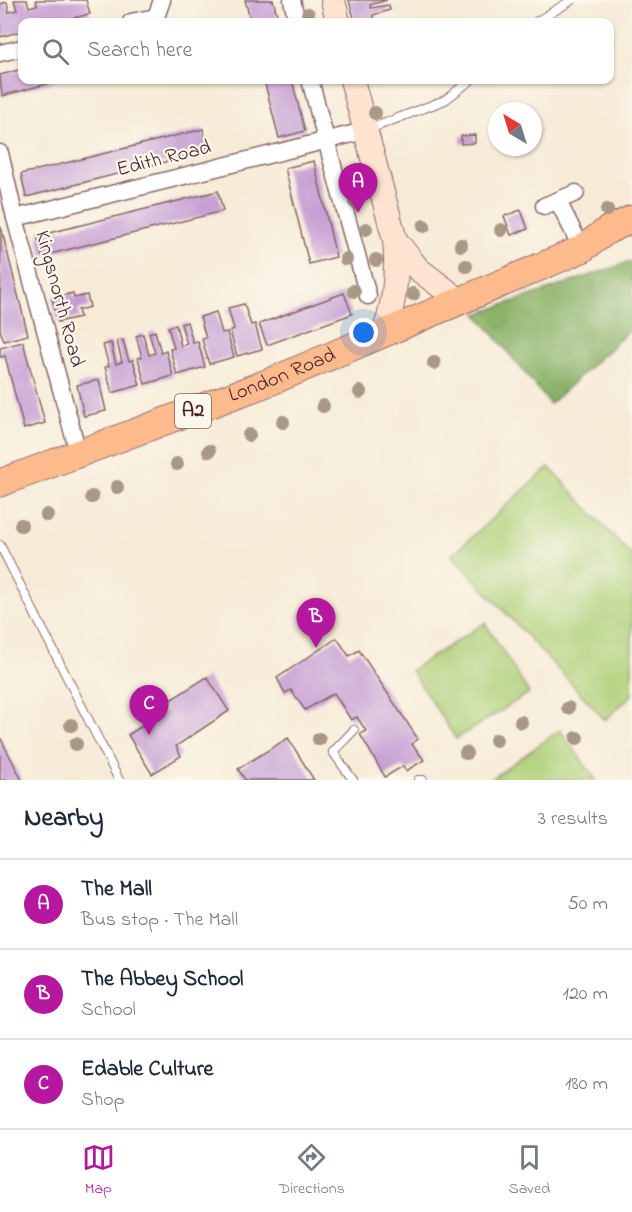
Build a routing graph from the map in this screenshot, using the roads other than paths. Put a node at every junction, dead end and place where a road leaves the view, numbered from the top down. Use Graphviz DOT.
graph roads {
  1 [pos="162,0"];
  2 [pos="291,0"];
  3 [pos="333,0"];
  4 [pos="572,0"];
  5 [pos="148,18"];
  6 [pos="296,18"];
  7 [pos="337,18"];
  8 [pos="543,18"];
  9 [pos="18,49"];
  10 [pos="0,53"];
  11 [pos="311,84"];
  12 [pos="353,84"];
  13 [pos="466,84"];
  14 [pos="364,131"];
  15 [pos="325,143"];
  16 [pos="0,153"];
  17 [pos="576,193"];
  18 [pos="15,218"];
  19 [pos="632,219"];
  20 [pos="632,239"];
  21 [pos="395,240"];
  22 [pos="582,249"];
  23 [pos="368,296"];
  24 [pos="460,301"];
  25 [pos="384,334"];
  26 [pos="79,456"];
  27 [pos="0,483"];
  28 [pos="0,545"];
  29 [pos="354,730"];
  30 [pos="119,780"];
  31 [pos="353,780"];
  32 [pos="418,780"];
  33 [pos="423,780"];
  1 -- 5 [label="street"];
  2 -- 6 [label="street"];
  3 -- 7 [label="main road"];
  4 -- 8 [label="lane"];
  9 -- 10 [label="street"];
  11 -- 15 [label="street"];
  12 -- 14 [label="main road"];
  13 -- 14 [label="lane"];
  14 -- 15 [label="street, Edith Road"];
  14 -- 21 [label="main road"];
  15 -- 18 [label="street, Edith Road"];
  15 -- 23 [label="street"];
  16 -- 18 [label="street, Kingsnorth Road"];
  17 -- 22 [label="street"];
  18 -- 26 [label="street, Kingsnorth Road"];
  19 -- 22 [label="main road, A2"];
  20 -- 22 [label="main road, A2"];
  21 -- 24 [label="main road"];
  21 -- 25 [label="main road"];
  22 -- 24 [label="main road, A2"];
  24 -- 25 [label="main road, London Road / A2"];
  25 -- 26 [label="main road, London Road / A2"];
  26 -- 27 [label="main road, London Road / A2"];
  28 -- 30 [label="lane"];
  29 -- 31 [label="lane"];
  32 -- 33 [label="lane"];
}
